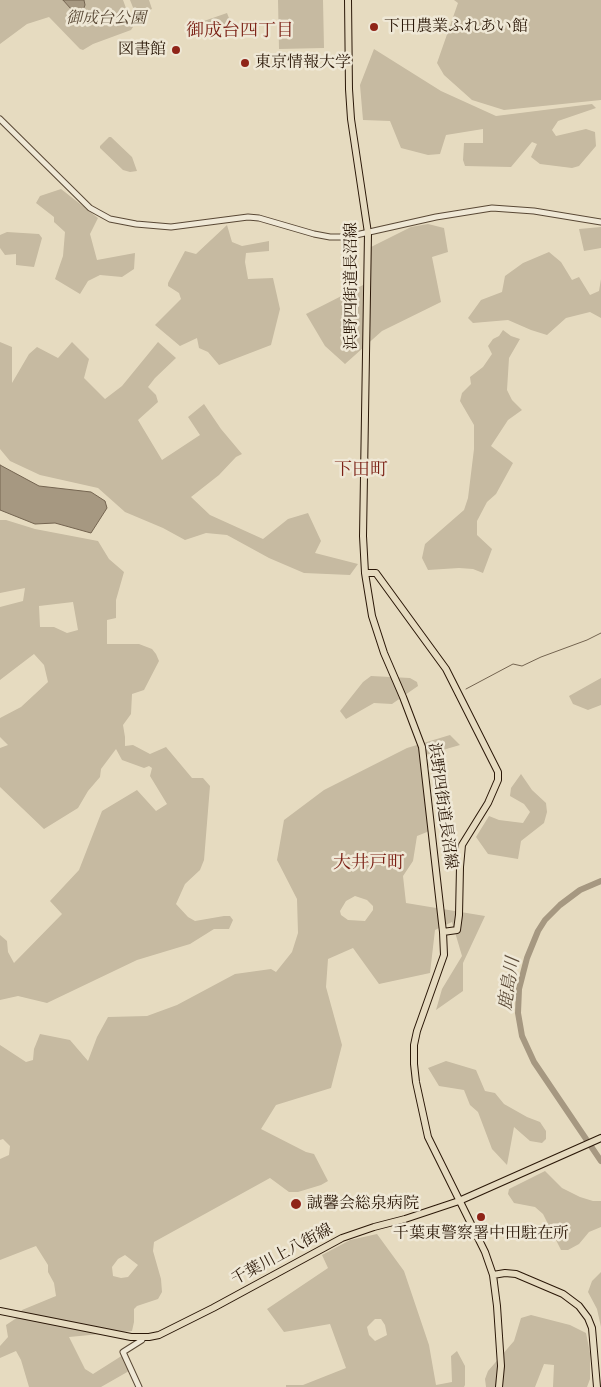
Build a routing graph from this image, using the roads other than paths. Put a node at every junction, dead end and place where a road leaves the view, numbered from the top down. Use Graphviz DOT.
graph roads {
  1 [pos="348,0"];
  2 [pos="0,119"];
  3 [pos="601,222"];
  4 [pos="368,232"];
  5 [pos="365,573"];
  6 [pos="443,932"];
  7 [pos="598,1139"];
  8 [pos="459,1201"];
  9 [pos="493,1275"];
  10 [pos="0,1311"];
  11 [pos="143,1337"];
  12 [pos="139,1387"];
  13 [pos="499,1387"];
  14 [pos="598,1387"];
  1 -- 4 [label="main road, 浜野四街道長沼線"];
  2 -- 4 [label="street"];
  3 -- 4 [label="street"];
  4 -- 5 [label="main road, 浜野四街道長沼線"];
  5 -- 6 [label="main road, 浜野四街道長沼線"];
  5 -- 6 [label="main road, 浜野四街道長沼線"];
  6 -- 8 [label="main road, 浜野四街道長沼線"];
  7 -- 8 [label="main road, 千葉川上八街線"];
  8 -- 9 [label="main road, 浜野四街道長沼線"];
  8 -- 11 [label="main road, 千葉川上八街線"];
  9 -- 13 [label="main road, 浜野四街道長沼線"];
  9 -- 14 [label="main road"];
  10 -- 11 [label="main road, 千葉川上八街線"];
  11 -- 12 [label="street"];
}
